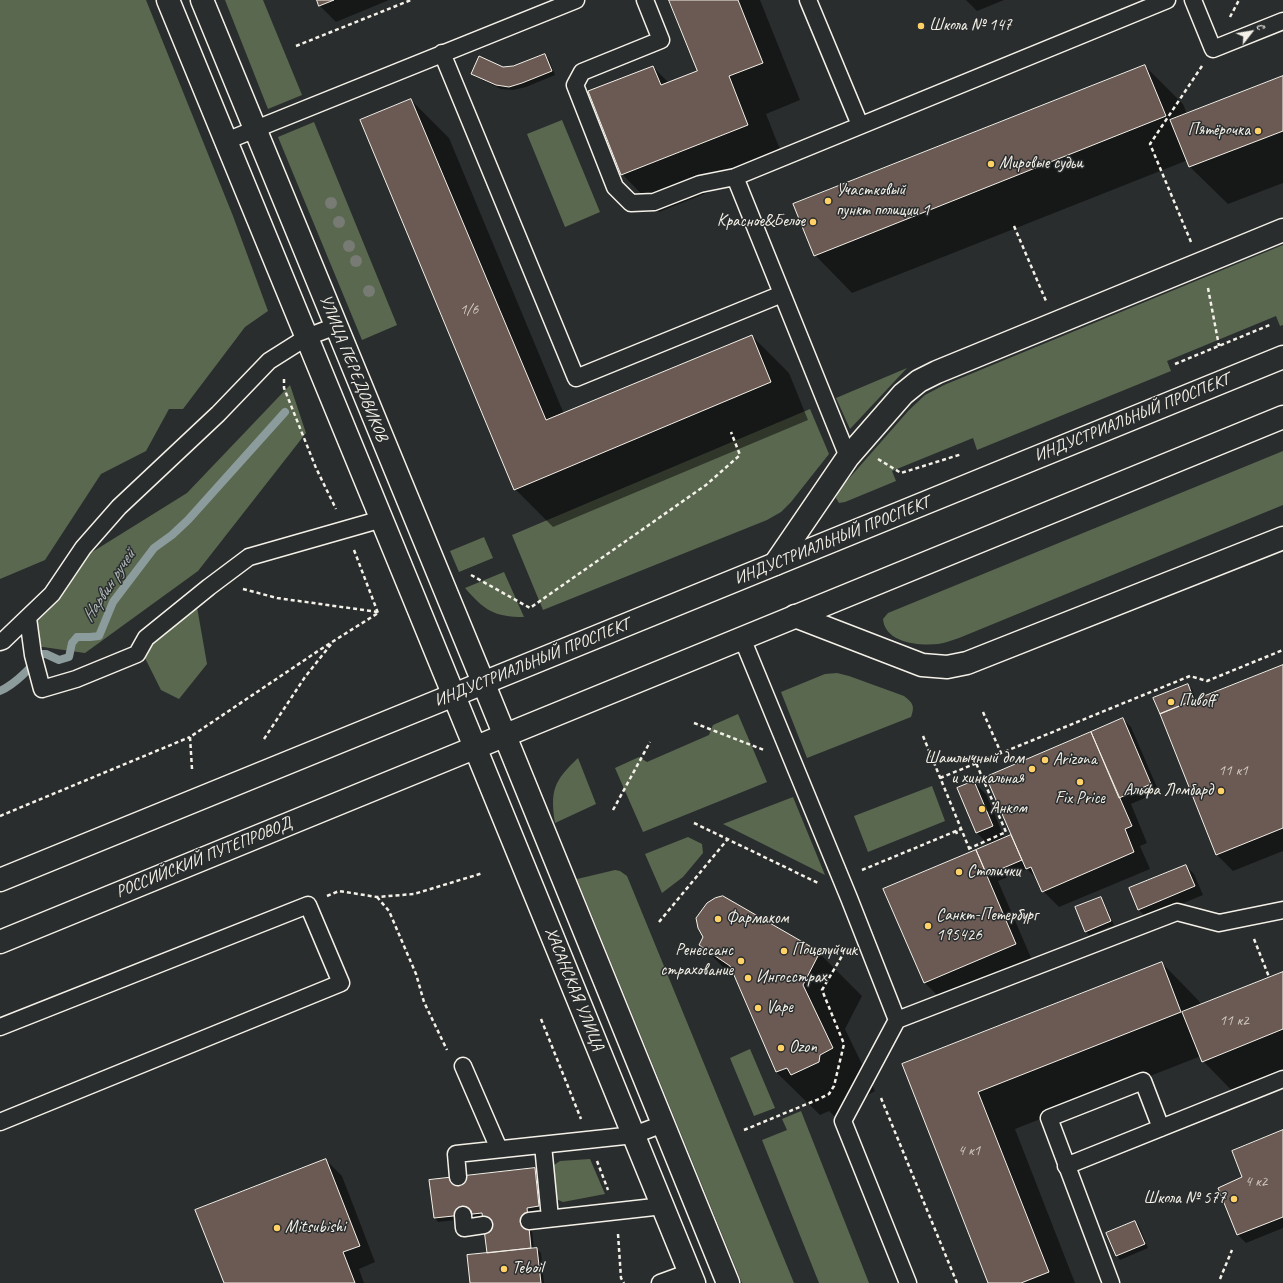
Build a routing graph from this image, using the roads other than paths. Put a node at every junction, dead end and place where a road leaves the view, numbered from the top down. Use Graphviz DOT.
graph roads {
  1 [pos="168,0"];
  2 [pos="202,0"];
  3 [pos="576,0"];
  4 [pos="645,0"];
  5 [pos="808,0"];
  6 [pos="1167,0"];
  7 [pos="1193,0"];
  8 [pos="1283,21"];
  9 [pos="442,54"];
  10 [pos="860,125"];
  11 [pos="255,130"];
  12 [pos="226,141"];
  13 [pos="735,176"];
  14 [pos="1283,230"];
  15 [pos="782,294"];
  16 [pos="336,326"];
  17 [pos="307,338"];
  18 [pos="1283,357"];
  19 [pos="1283,416"];
  20 [pos="848,457"];
  21 [pos="382,519"];
  22 [pos="1283,538"];
  23 [pos="775,564"];
  24 [pos="795,616"];
  25 [pos="28,618"];
  26 [pos="742,638"];
  27 [pos="0,642"];
  28 [pos="483,682"];
  29 [pos="454,695"];
  30 [pos="505,735"];
  31 [pos="476,747"];
  32 [pos="0,880"];
  33 [pos="1283,910"];
  34 [pos="0,942"];
  35 [pos="897,1020"];
  36 [pos="0,1027"];
  37 [pos="463,1066"];
  38 [pos="1283,1079"];
  39 [pos="0,1122"];
  40 [pos="663,1124"];
  41 [pos="1161,1128"];
  42 [pos="634,1135"];
  43 [pos="543,1144"];
  44 [pos="499,1149"];
  45 [pos="1066,1166"];
  46 [pos="458,1177"];
  47 [pos="663,1206"];
  48 [pos="463,1215"];
  49 [pos="550,1218"];
  50 [pos="529,1221"];
  51 [pos="484,1225"];
  52 [pos="692,1277"];
  53 [pos="660,1283"];
  54 [pos="728,1283"];
  55 [pos="908,1283"];
  56 [pos="1111,1283"];
  1 -- 12 [label="street, УЛИЦА ПЕРЕДОВИКОВ"];
  2 -- 11 [label="street, УЛИЦА ПЕРЕДОВИКОВ"];
  3 -- 9 [label="lane"];
  4 -- 13 [label="lane"];
  5 -- 10 [label="lane"];
  6 -- 10 [label="lane"];
  7 -- 8 [label="lane"];
  9 -- 11 [label="lane"];
  9 -- 15 [label="lane"];
  10 -- 13 [label="lane"];
  11 -- 12 [label="lane"];
  11 -- 16 [label="street, УЛИЦА ПЕРЕДОВИКОВ"];
  12 -- 17 [label="street, УЛИЦА ПЕРЕДОВИКОВ"];
  13 -- 15 [label="lane"];
  14 -- 20 [label="street"];
  15 -- 20 [label="lane"];
  16 -- 17 [label="lane"];
  16 -- 28 [label="street, УЛИЦА ПЕРЕДОВИКОВ"];
  17 -- 21 [label="street, УЛИЦА ПЕРЕДОВИКОВ"];
  17 -- 25 [label="lane"];
  18 -- 23 [label="street, ИНДУСТРИАЛЬНЫЙ ПРОСПЕКТ"];
  19 -- 24 [label="street"];
  20 -- 23 [label="street"];
  21 -- 25 [label="lane"];
  21 -- 29 [label="street, УЛИЦА ПЕРЕДОВИКОВ"];
  22 -- 24 [label="street"];
  23 -- 28 [label="street, ИНДУСТРИАЛЬНЫЙ ПРОСПЕКТ"];
  24 -- 26 [label="street"];
  25 -- 27 [label="lane"];
  26 -- 30 [label="street"];
  26 -- 35 [label="lane"];
  28 -- 29 [label="street, ИНДУСТРИАЛЬНЫЙ ПРОСПЕКТ"];
  28 -- 30 [label="street, УЛИЦА ПЕРЕДОВИКОВ"];
  29 -- 31 [label="street, ХАСАНСКАЯ УЛИЦА"];
  29 -- 32 [label="street, ИНДУСТРИАЛЬНЫЙ ПРОСПЕКТ"];
  30 -- 31 [label="street"];
  30 -- 40 [label="street, ХАСАНСКАЯ УЛИЦА"];
  31 -- 34 [label="street, РОССИЙСКИЙ ПУТЕПРОВОД"];
  31 -- 42 [label="street, ХАСАНСКАЯ УЛИЦА"];
  33 -- 35 [label="lane"];
  35 -- 55 [label="lane"];
  36 -- 39 [label="lane"];
  37 -- 44 [label="lane"];
  38 -- 41 [label="lane"];
  40 -- 42 [label="lane"];
  40 -- 54 [label="street, ХАСАНСКАЯ УЛИЦА"];
  41 -- 45 [label="lane"];
  41 -- 45 [label="lane"];
  42 -- 43 [label="lane"];
  42 -- 47 [label="street, ХАСАНСКАЯ УЛИЦА"];
  43 -- 44 [label="lane"];
  43 -- 49 [label="lane"];
  44 -- 46 [label="lane"];
  45 -- 56 [label="lane"];
  47 -- 49 [label="lane"];
  47 -- 52 [label="street, ХАСАНСКАЯ УЛИЦА"];
  48 -- 51 [label="lane"];
  49 -- 50 [label="lane"];
  52 -- 53 [label="lane"];
}
